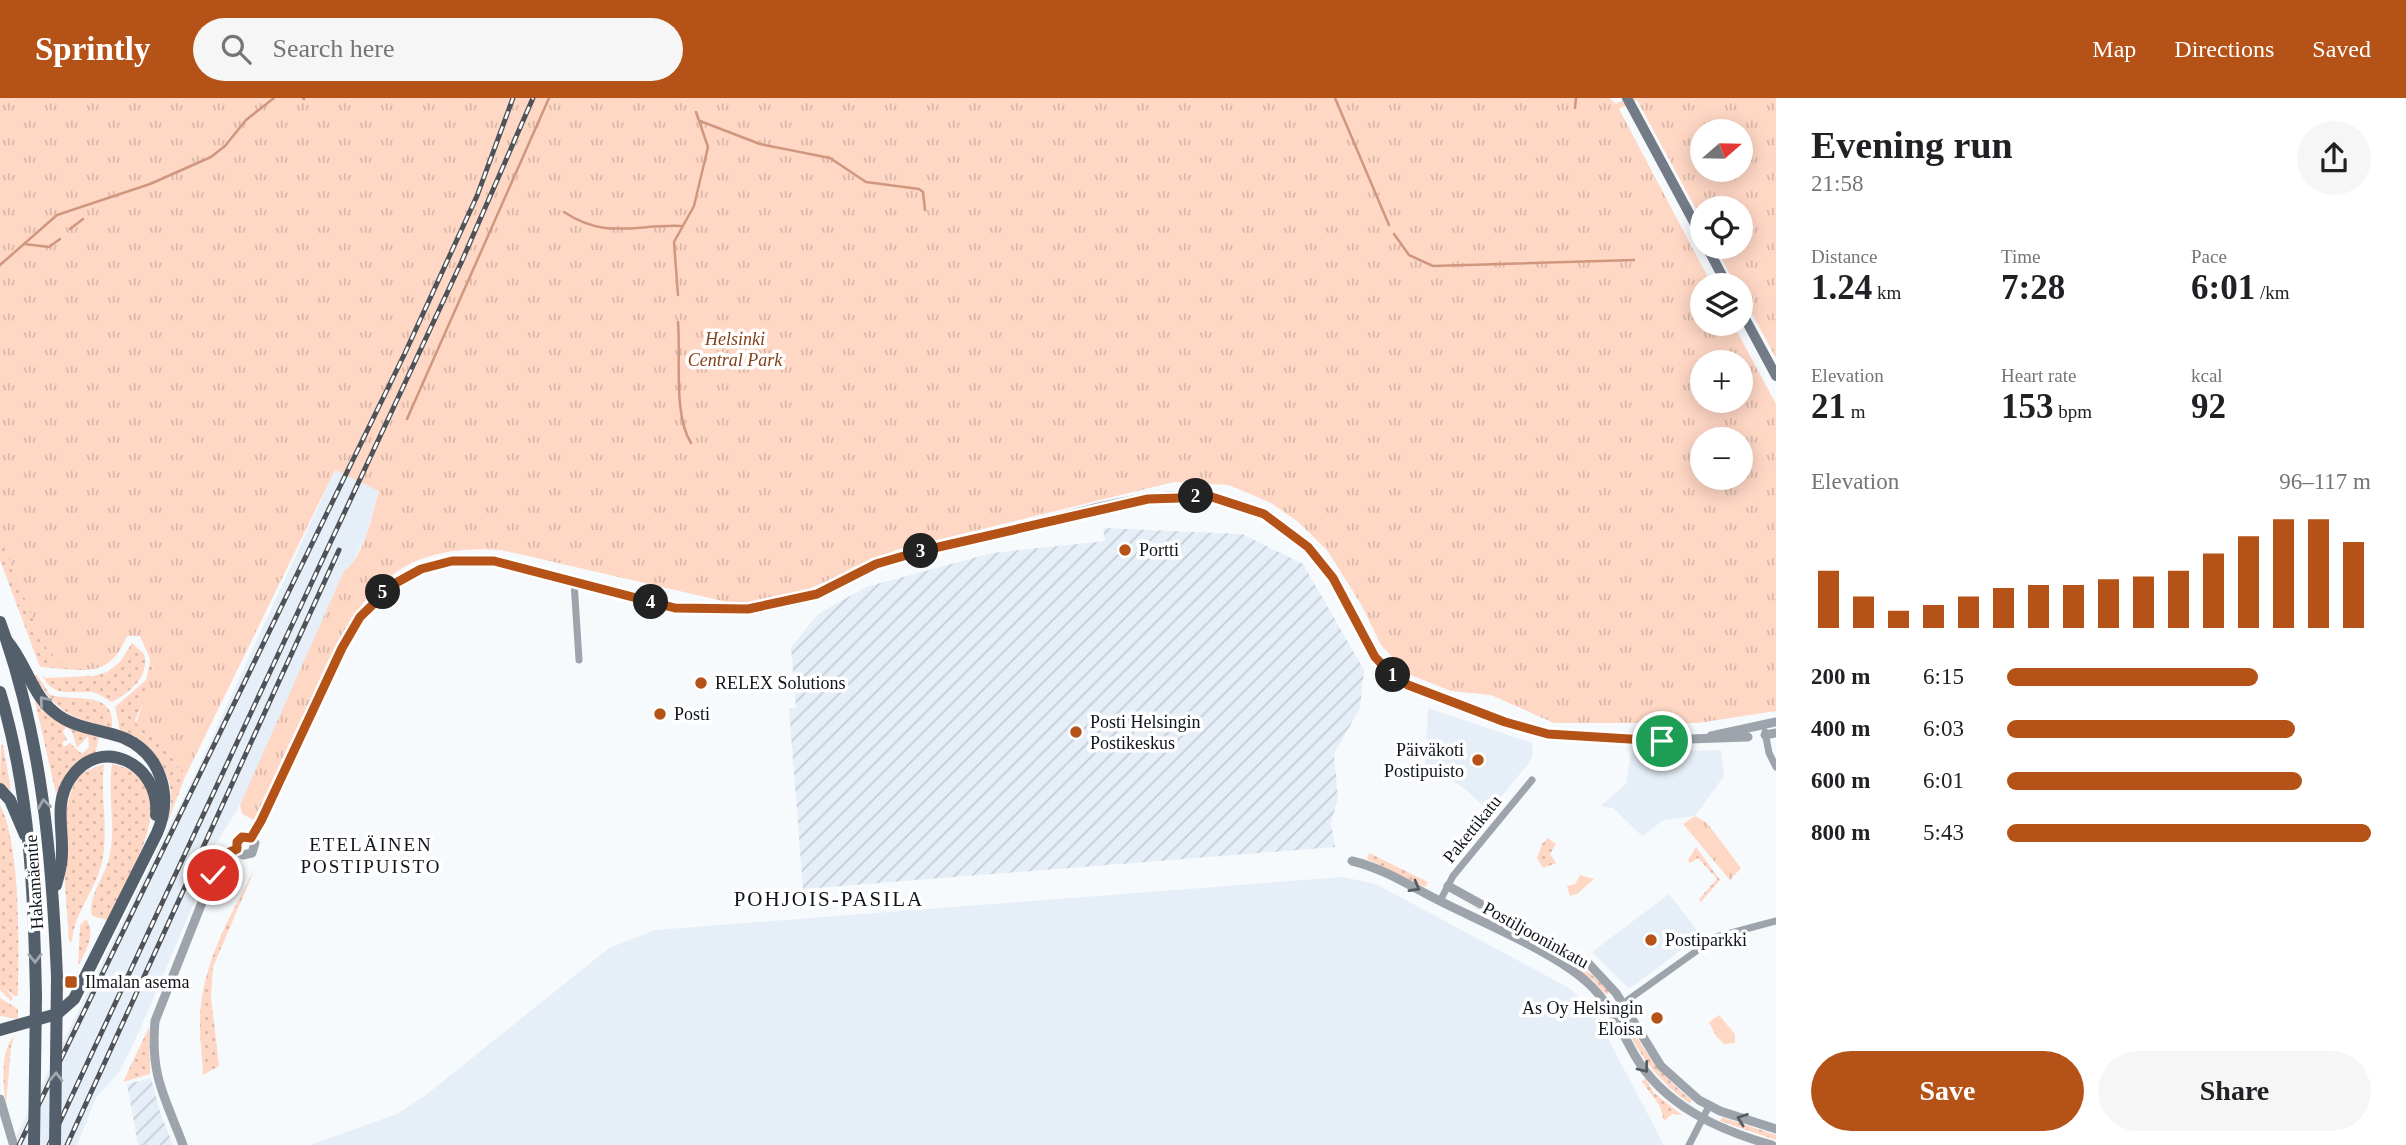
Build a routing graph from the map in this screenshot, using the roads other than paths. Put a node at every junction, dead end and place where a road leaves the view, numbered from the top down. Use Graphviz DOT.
graph roads {
  1 [pos="1627,98"];
  2 [pos="1690,215"];
  3 [pos="1753,333"];
  4 [pos="1776,376"];
  5 [pos="574,582"];
  6 [pos="0,622"];
  7 [pos="7,641"];
  8 [pos="579,660"];
  9 [pos="0,692"];
  10 [pos="1776,722"];
  11 [pos="1764,724"];
  12 [pos="1776,733"];
  13 [pos="1765,735"];
  14 [pos="1706,737"];
  15 [pos="1748,737"];
  16 [pos="1776,767"];
  17 [pos="1532,780"];
  18 [pos="0,789"];
  19 [pos="251,838"];
  20 [pos="29,841"];
  21 [pos="148,848"];
  22 [pos="237,849"];
  23 [pos="1352,861"];
  24 [pos="1448,886"];
  25 [pos="54,896"];
  26 [pos="1440,901"];
  27 [pos="1776,921"];
  28 [pos="1623,1004"];
  29 [pos="1611,1012"];
  30 [pos="0,1030"];
  31 [pos="0,1098"];
  32 [pos="1709,1106"];
  33 [pos="1702,1119"];
  34 [pos="1776,1129"];
  35 [pos="13,1143"];
  36 [pos="34,1145"];
  37 [pos="55,1145"];
  38 [pos="183,1145"];
  39 [pos="1689,1145"];
  40 [pos="1772,1145"];
  1 -- 2 [label="main road"];
  3 -- 4 [label="main road"];
  5 -- 8 [label="street"];
  5 -- 14 [label="street"];
  5 -- 19 [label="street"];
  6 -- 7 [label="main road, Hakamäentie"];
  21 -- 7 [label="main road, one-way"];
  25 -- 7 [label="main road, Hakamäentie, one-way"];
  9 -- 20 [label="main road, Hakamäentie"];
  10 -- 11 [label="street"];
  11 -- 13 [label="street"];
  11 -- 14 [label="street"];
  12 -- 13 [label="street"];
  13 -- 15 [label="street"];
  13 -- 16 [label="street"];
  14 -- 15 [label="street"];
  17 -- 24 [label="street, Pakettikatu"];
  18 -- 20 [label="main road"];
  19 -- 22 [label="street"];
  19 -- 22 [label="street"];
  20 -- 36 [label="main road, Hakamäentie, one-way, bridge"];
  21 -- 25 [label="main road"];
  21 -- 30 [label="main road"];
  22 -- 38 [label="street"];
  23 -- 26 [label="street, Postiljooninkatu, one-way"];
  24 -- 26 [label="street, Pakettikatu"];
  24 -- 28 [label="street, Postiljooninkatu"];
  37 -- 25 [label="main road, Hakamäentie, one-way, bridge"];
  26 -- 29 [label="street, Postiljooninkatu"];
  27 -- 28 [label="street"];
  28 -- 29 [label="street"];
  28 -- 32 [label="street, Postiljooninkatu"];
  29 -- 33 [label="street, Postiljooninkatu, one-way"];
  31 -- 35 [label="street"];
  32 -- 33 [label="street"];
  34 -- 32 [label="street, Postiljooninkatu, one-way"];
  33 -- 39 [label="street"];
  33 -- 40 [label="street, Postiljooninkatu"];
}
